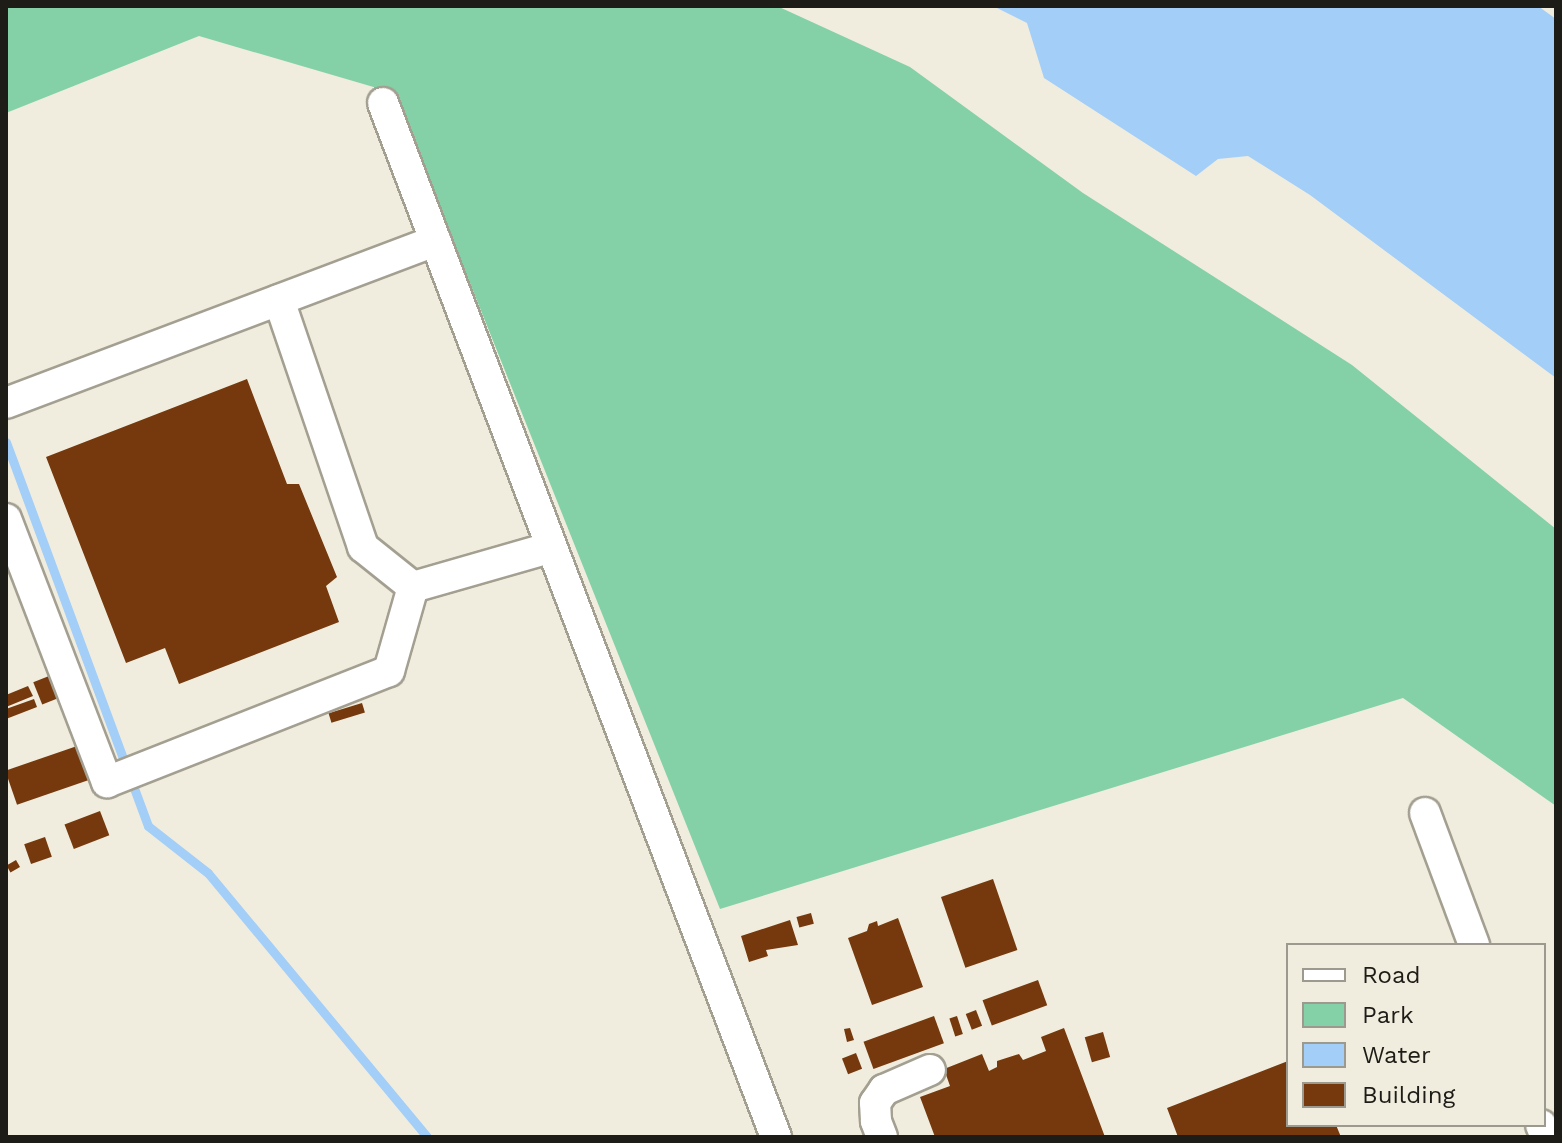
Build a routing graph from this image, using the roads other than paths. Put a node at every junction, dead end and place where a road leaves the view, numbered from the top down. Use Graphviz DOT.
graph roads {
  1 [pos="383,103"];
  2 [pos="435,241"];
  3 [pos="279,300"];
  4 [pos="6,403"];
  5 [pos="6,519"];
  6 [pos="549,548"];
  7 [pos="16,578"];
  8 [pos="413,587"];
  9 [pos="1425,813"];
  10 [pos="1473,943"];
  11 [pos="930,1070"];
  12 [pos="776,1137"];
  13 [pos="882,1137"];
  1 -- 2 [label="street"];
  2 -- 3 [label="street"];
  2 -- 6 [label="street"];
  3 -- 4 [label="street"];
  3 -- 8 [label="street"];
  5 -- 7 [label="street"];
  6 -- 8 [label="street"];
  6 -- 12 [label="street"];
  7 -- 8 [label="street"];
  9 -- 10 [label="street"];
  11 -- 13 [label="street"];
}
